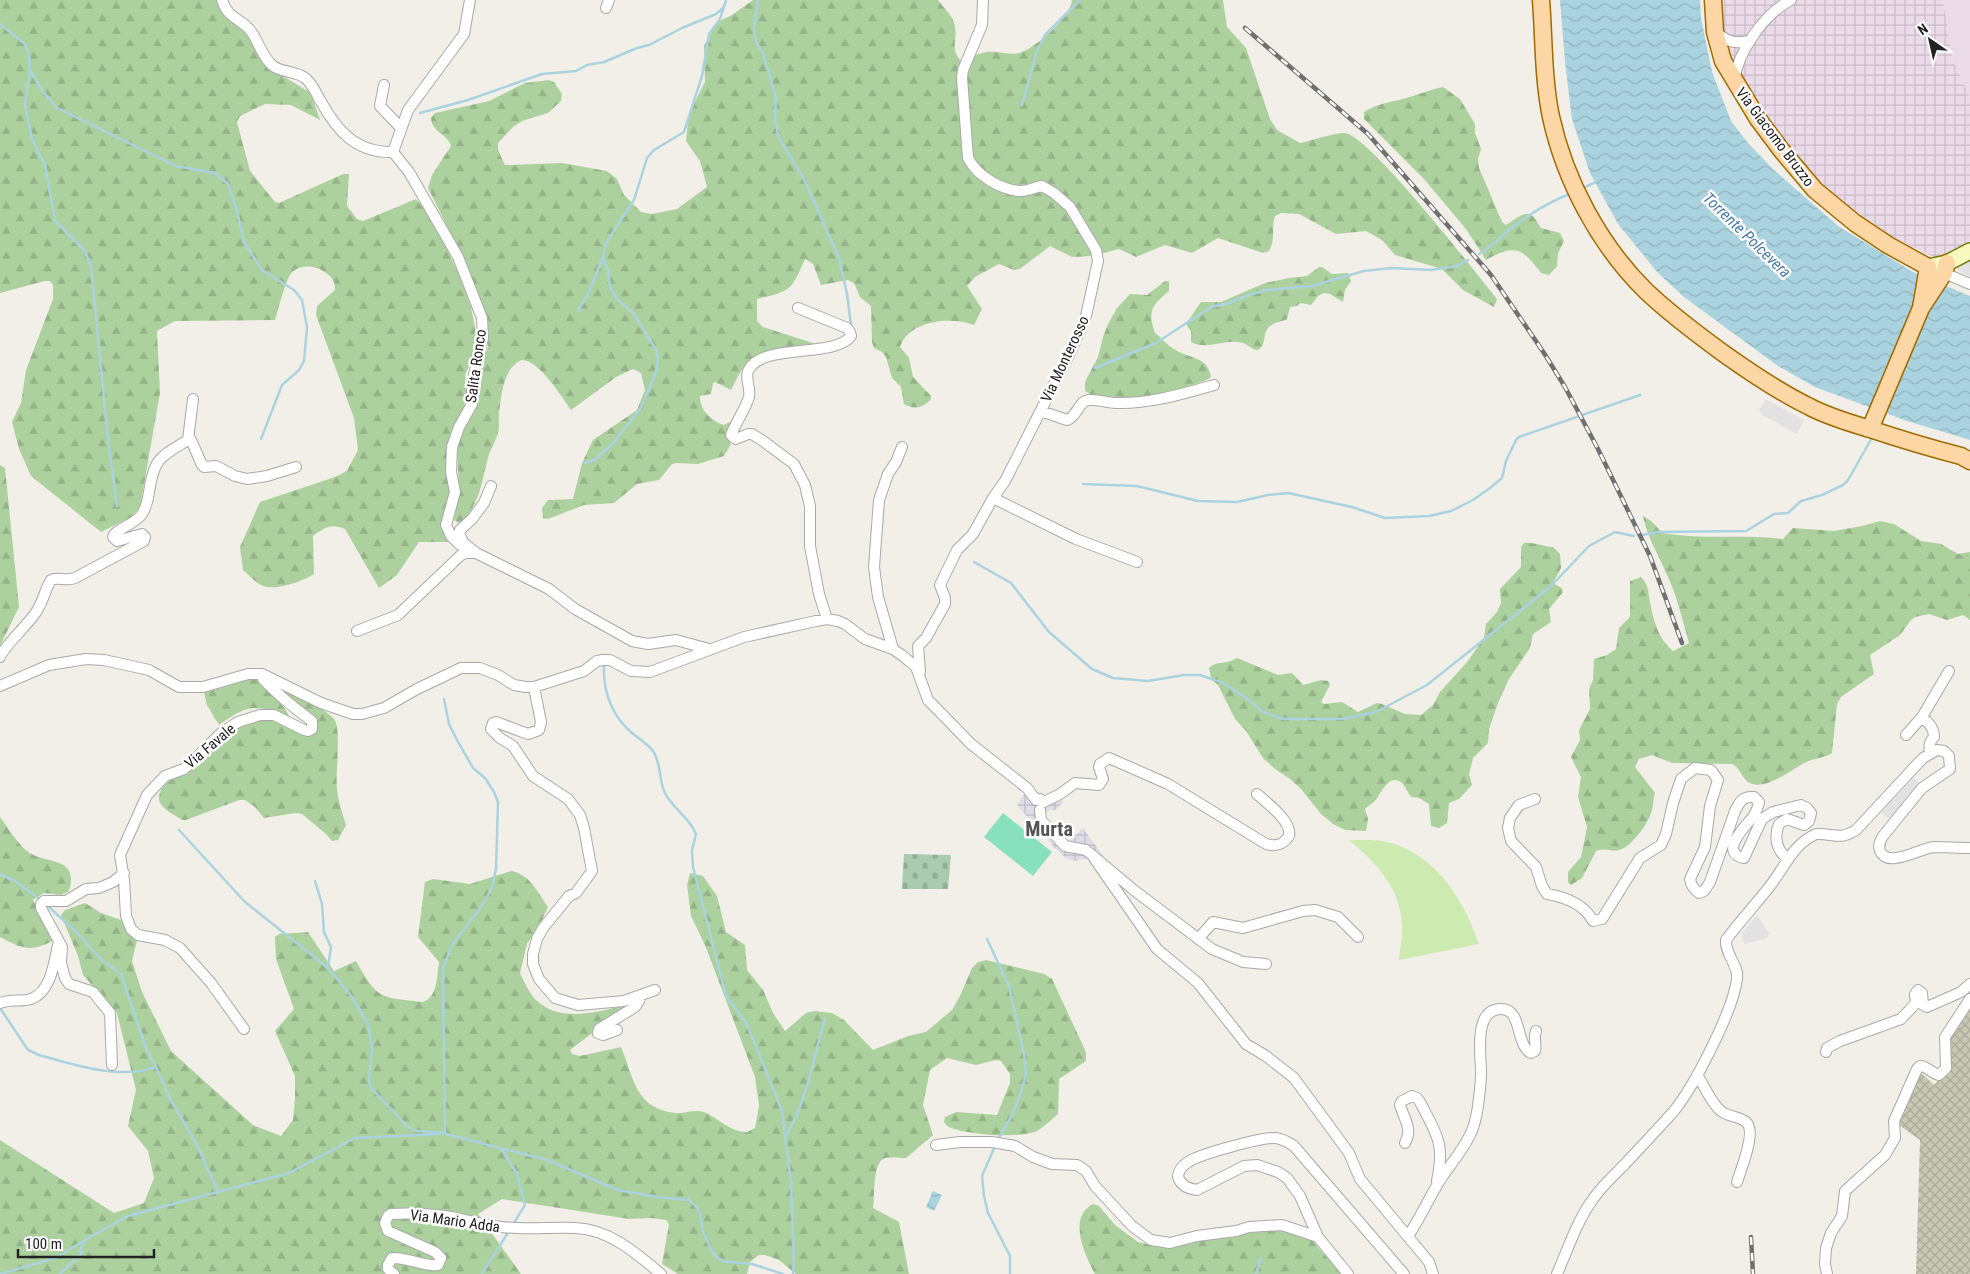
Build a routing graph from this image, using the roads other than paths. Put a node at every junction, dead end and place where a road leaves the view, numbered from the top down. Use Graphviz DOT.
graph roads {
  1 [pos="222,0"];
  2 [pos="470,0"];
  3 [pos="983,0"];
  4 [pos="1542,0"];
  5 [pos="1713,0"];
  6 [pos="1791,0"];
  7 [pos="1715,32"];
  8 [pos="1750,42"];
  9 [pos="1734,82"];
  10 [pos="384,85"];
  11 [pos="401,128"];
  12 [pos="394,152"];
  13 [pos="1970,251"];
  14 [pos="1945,268"];
  15 [pos="1927,273"];
  16 [pos="1970,284"];
  17 [pos="798,308"];
  18 [pos="1920,308"];
  19 [pos="1214,385"];
  20 [pos="193,399"];
  21 [pos="1041,411"];
  22 [pos="1873,422"];
  23 [pos="188,440"];
  24 [pos="902,446"];
  25 [pos="1970,461"];
  26 [pos="296,467"];
  27 [pos="491,486"];
  28 [pos="993,498"];
  29 [pos="476,553"];
  30 [pos="1137,562"];
  31 [pos="827,619"];
  32 [pos="357,631"];
  33 [pos="709,649"];
  34 [pos="894,649"];
  35 [pos="0,657"];
  36 [pos="1949,671"];
  37 [pos="262,674"];
  38 [pos="920,676"];
  39 [pos="0,686"];
  40 [pos="534,686"];
  41 [pos="1922,717"];
  42 [pos="1906,735"];
  43 [pos="1930,753"];
  44 [pos="1257,794"];
  45 [pos="1535,799"];
  46 [pos="1040,804"];
  47 [pos="1970,848"];
  48 [pos="1094,858"];
  49 [pos="1787,858"];
  50 [pos="124,873"];
  51 [pos="1358,937"];
  52 [pos="1198,939"];
  53 [pos="58,940"];
  54 [pos="1266,964"];
  55 [pos="1970,984"];
  56 [pos="654,990"];
  57 [pos="636,997"];
  58 [pos="1970,999"];
  59 [pos="0,1003"];
  60 [pos="244,1029"];
  61 [pos="617,1030"];
  62 [pos="1536,1031"];
  63 [pos="1826,1052"];
  64 [pos="112,1065"];
  65 [pos="1697,1075"];
  66 [pos="1405,1143"];
  67 [pos="936,1146"];
  68 [pos="1737,1182"];
  69 [pos="1436,1187"];
  70 [pos="1318,1236"];
  71 [pos="1408,1236"];
  72 [pos="394,1274"];
  73 [pos="661,1274"];
  74 [pos="1348,1274"];
  75 [pos="1404,1274"];
  76 [pos="1433,1274"];
  77 [pos="1557,1274"];
  78 [pos="1827,1274"];
  1 -- 12 [label="street"];
  2 -- 11 [label="street"];
  3 -- 21 [label="street, Via Monterosso"];
  4 -- 22 [label="main road"];
  5 -- 7 [label="main road, Via Giacomo Bruzzo"];
  6 -- 8 [label="street, Via Giacomo Bruzzo"];
  7 -- 8 [label="street"];
  7 -- 9 [label="main road, Via Giacomo Bruzzo"];
  8 -- 9 [label="street, Via Giacomo Bruzzo"];
  9 -- 15 [label="main road, Via Giacomo Bruzzo"];
  10 -- 11 [label="street"];
  11 -- 12 [label="street"];
  12 -- 29 [label="street, Salita Ronco"];
  13 -- 14 [label="main road"];
  14 -- 15 [label="main road"];
  14 -- 16 [label="street"];
  14 -- 18 [label="main road"];
  15 -- 18 [label="main road"];
  17 -- 31 [label="street"];
  18 -- 22 [label="main road"];
  19 -- 21 [label="street"];
  20 -- 23 [label="street"];
  21 -- 28 [label="street, Via Monterosso"];
  22 -- 25 [label="main road"];
  23 -- 26 [label="street"];
  23 -- 35 [label="street"];
  24 -- 34 [label="street"];
  27 -- 29 [label="street"];
  28 -- 30 [label="street"];
  28 -- 38 [label="street, Via Monterosso"];
  29 -- 32 [label="street"];
  29 -- 33 [label="street, Salita Ronco"];
  31 -- 33 [label="street"];
  31 -- 34 [label="street"];
  33 -- 40 [label="street"];
  34 -- 38 [label="street"];
  36 -- 41 [label="street"];
  37 -- 39 [label="street"];
  37 -- 40 [label="street"];
  37 -- 50 [label="street, Via Favale"];
  38 -- 46 [label="street"];
  40 -- 57 [label="street"];
  41 -- 42 [label="street"];
  41 -- 43 [label="street"];
  43 -- 47 [label="street"];
  43 -- 49 [label="street"];
  44 -- 46 [label="street"];
  45 -- 49 [label="street"];
  46 -- 48 [label="street"];
  48 -- 52 [label="street"];
  48 -- 71 [label="street"];
  49 -- 65 [label="street"];
  50 -- 53 [label="street"];
  50 -- 60 [label="street, Via Favale"];
  51 -- 52 [label="street"];
  52 -- 54 [label="street"];
  53 -- 59 [label="street"];
  53 -- 64 [label="street"];
  55 -- 63 [label="street"];
  56 -- 57 [label="street"];
  57 -- 61 [label="street"];
  58 -- 78 [label="street"];
  62 -- 69 [label="street"];
  65 -- 68 [label="street"];
  65 -- 77 [label="street"];
  66 -- 69 [label="street"];
  67 -- 70 [label="street"];
  69 -- 71 [label="street"];
  70 -- 74 [label="street"];
  70 -- 75 [label="street"];
  71 -- 76 [label="street"];
  72 -- 73 [label="street, Via Mario Adda"];
}
